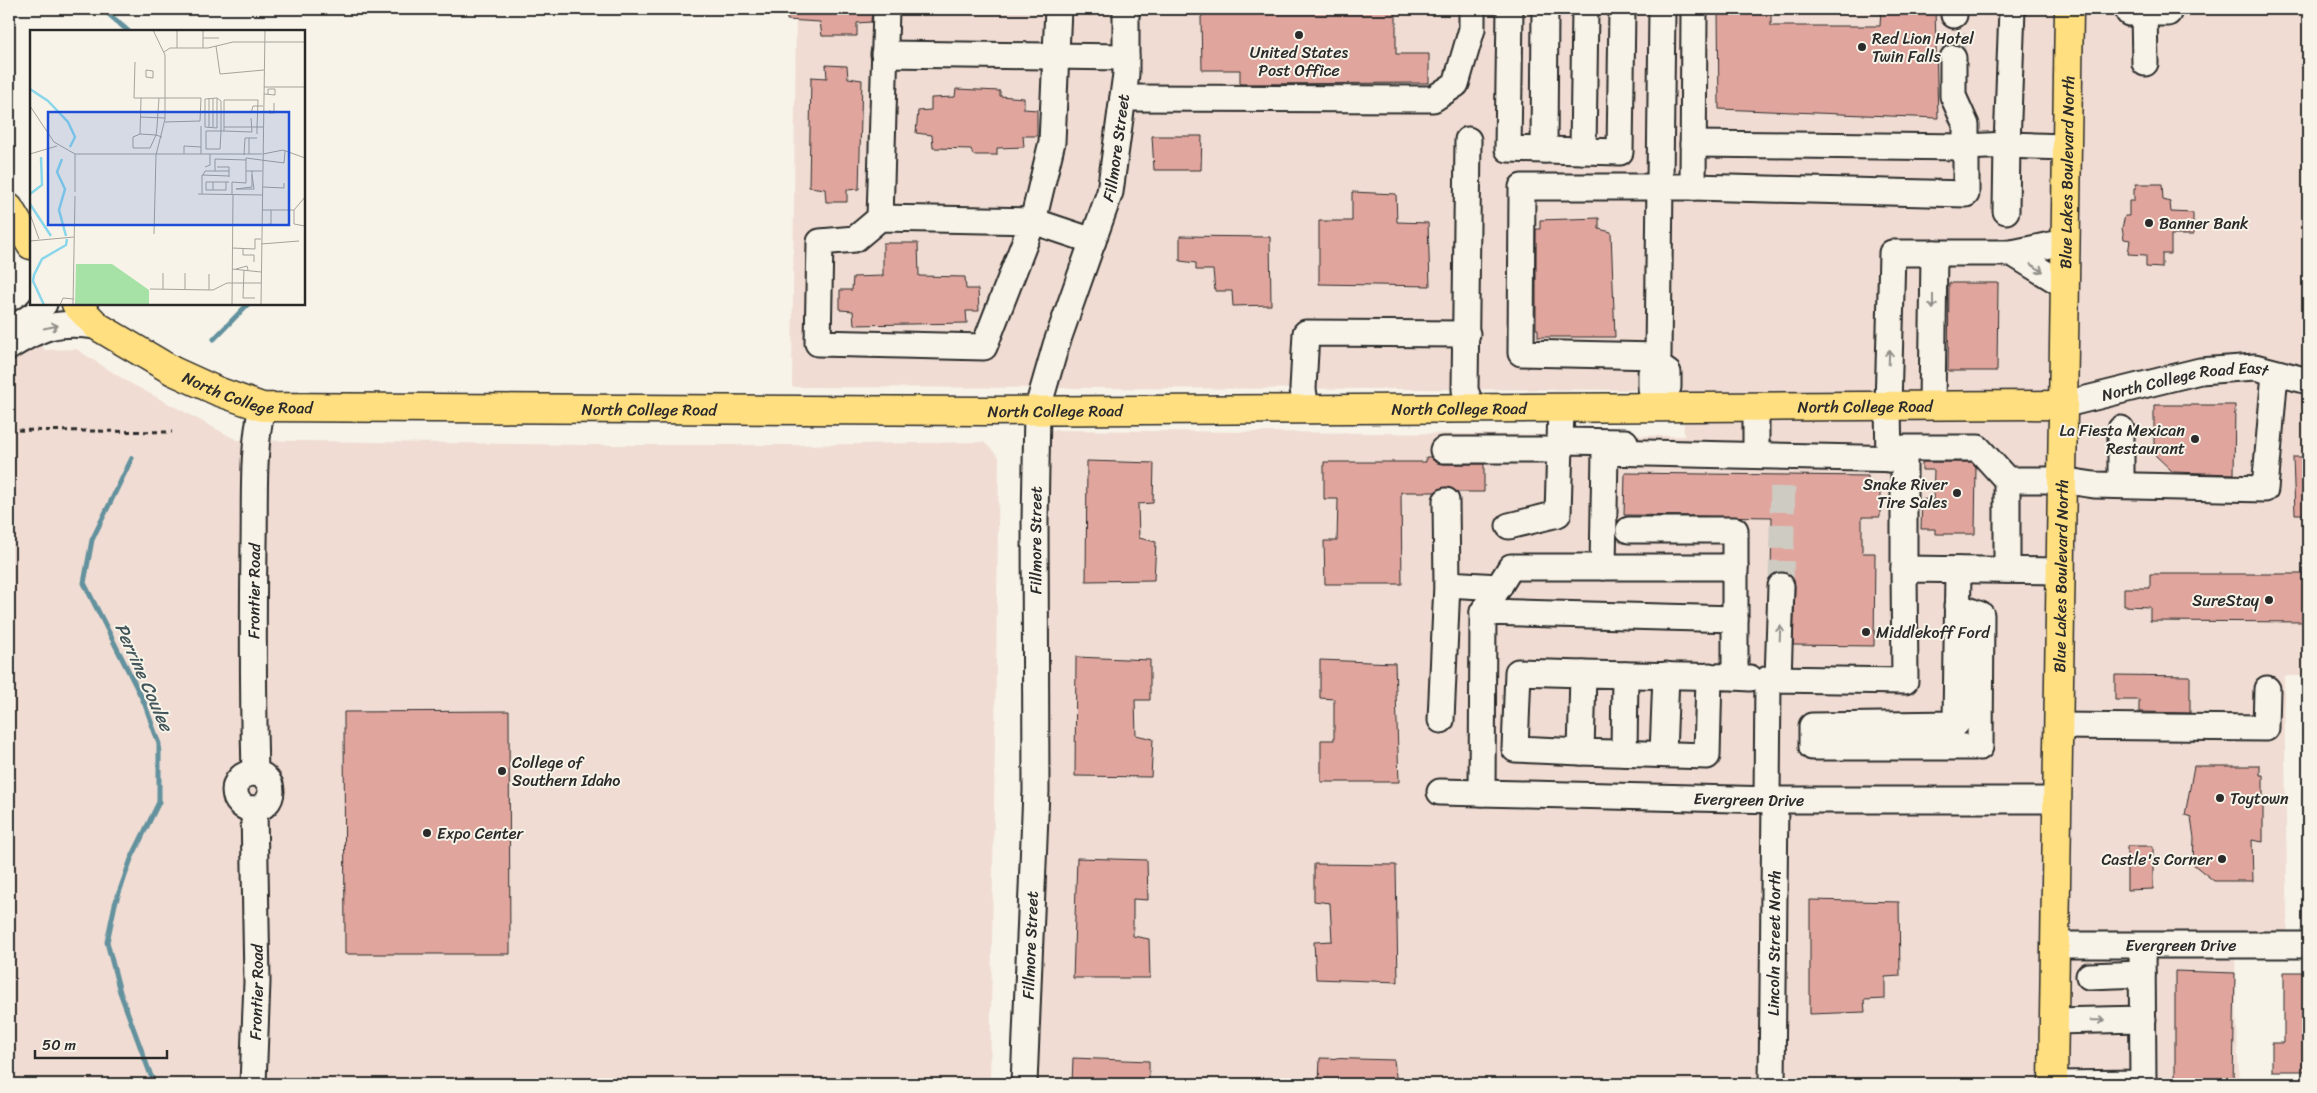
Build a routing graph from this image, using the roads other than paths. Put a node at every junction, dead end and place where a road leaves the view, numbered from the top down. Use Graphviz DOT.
graph roads {
  1 [pos="886,9"];
  2 [pos="1058,9"];
  3 [pos="1126,9"];
  4 [pos="1472,9"];
  5 [pos="1510,9"];
  6 [pos="1545,9"];
  7 [pos="1585,9"];
  8 [pos="1622,9"];
  9 [pos="1662,9"];
  10 [pos="1694,9"];
  11 [pos="2012,9"];
  12 [pos="2069,9"];
  13 [pos="2168,9"];
  14 [pos="2136,11"];
  15 [pos="884,54"];
  16 [pos="1056,56"];
  17 [pos="1126,57"];
  18 [pos="1953,58"];
  19 [pos="2145,63"];
  20 [pos="1122,98"];
  21 [pos="1468,140"];
  22 [pos="1693,144"];
  23 [pos="2007,145"];
  24 [pos="1966,147"];
  25 [pos="2066,147"];
  26 [pos="1544,150"];
  27 [pos="1583,151"];
  28 [pos="1693,187"];
  29 [pos="1658,189"];
  30 [pos="9,208"];
  31 [pos="2006,211"];
  32 [pos="880,218"];
  33 [pos="1033,221"];
  34 [pos="1093,241"];
  35 [pos="2065,242"];
  36 [pos="30,243"];
  37 [pos="1934,253"];
  38 [pos="2012,253"];
  39 [pos="2064,285"];
  40 [pos="43,305"];
  41 [pos="77,305"];
  42 [pos="97,326"];
  43 [pos="9,331"];
  44 [pos="1467,334"];
  45 [pos="9,347"];
  46 [pos="1658,360"];
  47 [pos="2275,373"];
  48 [pos="2308,381"];
  49 [pos="1660,401"];
  50 [pos="2062,405"];
  51 [pos="1888,406"];
  52 [pos="1932,406"];
  53 [pos="262,407"];
  54 [pos="1626,407"];
  55 [pos="1756,407"];
  56 [pos="1472,408"];
  57 [pos="1561,408"];
  58 [pos="1306,409"];
  59 [pos="1037,411"];
  60 [pos="2121,429"];
  61 [pos="1561,445"];
  62 [pos="1625,447"];
  63 [pos="1444,450"];
  64 [pos="1756,455"];
  65 [pos="1896,459"];
  66 [pos="1999,472"];
  67 [pos="2061,480"];
  68 [pos="2121,485"];
  69 [pos="1446,501"];
  70 [pos="1509,526"];
  71 [pos="1629,530"];
  72 [pos="1603,567"];
  73 [pos="1735,567"];
  74 [pos="1904,570"];
  75 [pos="1958,570"];
  76 [pos="2007,570"];
  77 [pos="2060,571"];
  78 [pos="1447,584"];
  79 [pos="1781,586"];
  80 [pos="1499,587"];
  81 [pos="1958,606"];
  82 [pos="1483,612"];
  83 [pos="1735,619"];
  84 [pos="1583,674"];
  85 [pos="1625,675"];
  86 [pos="1666,675"];
  87 [pos="1709,676"];
  88 [pos="1735,677"];
  89 [pos="1773,679"];
  90 [pos="2267,689"];
  91 [pos="1441,720"];
  92 [pos="2058,726"];
  93 [pos="1581,752"];
  94 [pos="1624,753"];
  95 [pos="1663,754"];
  96 [pos="1440,792"];
  97 [pos="1482,793"];
  98 [pos="1772,800"];
  99 [pos="2057,800"];
  100 [pos="2055,945"];
  101 [pos="2308,945"];
  102 [pos="2142,946"];
  103 [pos="2142,974"];
  104 [pos="2089,976"];
  105 [pos="2143,1019"];
  106 [pos="2054,1020"];
  107 [pos="2143,1083"];
  108 [pos="253,1084"];
  109 [pos="1024,1084"];
  110 [pos="1772,1084"];
  111 [pos="2053,1084"];
  1 -- 15 [label="street"];
  2 -- 16 [label="street"];
  3 -- 17 [label="street, Fillmore Street"];
  4 -- 20 [label="street"];
  5 -- 26 [label="street"];
  6 -- 26 [label="street"];
  7 -- 27 [label="street"];
  8 -- 27 [label="street"];
  9 -- 29 [label="street"];
  10 -- 22 [label="street"];
  11 -- 23 [label="street"];
  12 -- 25 [label="main road, Blue Lakes Boulevard North"];
  13 -- 14 [label="street"];
  14 -- 19 [label="street"];
  15 -- 16 [label="street"];
  15 -- 32 [label="street"];
  16 -- 17 [label="street"];
  16 -- 33 [label="street"];
  17 -- 20 [label="street, Fillmore Street"];
  18 -- 24 [label="street"];
  20 -- 34 [label="street, Fillmore Street"];
  21 -- 44 [label="street"];
  22 -- 24 [label="street"];
  22 -- 28 [label="street"];
  23 -- 24 [label="street"];
  23 -- 25 [label="street"];
  23 -- 31 [label="street"];
  24 -- 28 [label="street"];
  25 -- 35 [label="main road, Blue Lakes Boulevard North"];
  26 -- 27 [label="street"];
  28 -- 29 [label="street"];
  29 -- 46 [label="street"];
  29 -- 46 [label="street"];
  30 -- 36 [label="main road"];
  32 -- 33 [label="street"];
  32 -- 33 [label="street"];
  33 -- 34 [label="street"];
  34 -- 59 [label="street, Fillmore Street"];
  35 -- 38 [label="street"];
  35 -- 39 [label="main road, Blue Lakes Boulevard North"];
  37 -- 38 [label="street"];
  51 -- 37 [label="street, one-way"];
  37 -- 52 [label="street, one-way"];
  38 -- 39 [label="street, one-way"];
  39 -- 50 [label="main road, Blue Lakes Boulevard North"];
  40 -- 43 [label="street"];
  41 -- 42 [label="main road, North College Road"];
  45 -- 42 [label="street, one-way"];
  42 -- 53 [label="main road, North College Road"];
  44 -- 56 [label="street"];
  44 -- 58 [label="street"];
  46 -- 49 [label="street"];
  47 -- 48 [label="street, North College Road East"];
  47 -- 50 [label="street, North College Road East"];
  47 -- 68 [label="street"];
  49 -- 54 [label="main road, North College Road"];
  49 -- 55 [label="main road, North College Road"];
  50 -- 52 [label="main road, North College Road"];
  50 -- 67 [label="main road, Blue Lakes Boulevard North"];
  51 -- 52 [label="main road, North College Road"];
  51 -- 55 [label="main road, North College Road"];
  51 -- 65 [label="street"];
  53 -- 59 [label="main road, North College Road"];
  53 -- 108 [label="street, Frontier Road"];
  54 -- 57 [label="main road, North College Road"];
  54 -- 62 [label="street"];
  55 -- 64 [label="street"];
  56 -- 57 [label="main road, North College Road"];
  56 -- 58 [label="main road, North College Road"];
  57 -- 61 [label="street"];
  58 -- 59 [label="main road, North College Road"];
  59 -- 109 [label="street, Fillmore Street"];
  60 -- 68 [label="street"];
  61 -- 62 [label="street"];
  61 -- 63 [label="street"];
  61 -- 70 [label="street"];
  62 -- 64 [label="street"];
  62 -- 72 [label="street"];
  64 -- 65 [label="street"];
  65 -- 66 [label="street"];
  65 -- 74 [label="street"];
  66 -- 67 [label="street"];
  66 -- 76 [label="street"];
  67 -- 68 [label="street"];
  67 -- 77 [label="main road, Blue Lakes Boulevard North"];
  69 -- 78 [label="street"];
  71 -- 73 [label="street"];
  72 -- 73 [label="street"];
  72 -- 80 [label="street"];
  73 -- 83 [label="street"];
  74 -- 75 [label="street"];
  74 -- 89 [label="street"];
  75 -- 76 [label="street"];
  75 -- 81 [label="street"];
  76 -- 77 [label="street"];
  77 -- 92 [label="main road, Blue Lakes Boulevard North"];
  78 -- 80 [label="street"];
  78 -- 91 [label="street"];
  89 -- 79 [label="street, Lincoln Street North, one-way"];
  80 -- 82 [label="street"];
  81 -- 81 [label="street"];
  82 -- 83 [label="street"];
  82 -- 97 [label="street"];
  83 -- 88 [label="street"];
  84 -- 85 [label="street"];
  84 -- 93 [label="street"];
  84 -- 93 [label="street"];
  85 -- 86 [label="street"];
  85 -- 94 [label="street"];
  86 -- 87 [label="street"];
  86 -- 95 [label="street"];
  87 -- 88 [label="street"];
  87 -- 95 [label="street"];
  88 -- 89 [label="street"];
  89 -- 98 [label="street, Lincoln Street North"];
  90 -- 92 [label="street"];
  92 -- 99 [label="main road, Blue Lakes Boulevard North"];
  93 -- 94 [label="street"];
  94 -- 95 [label="street"];
  96 -- 97 [label="street, Evergreen Drive"];
  97 -- 98 [label="street, Evergreen Drive"];
  98 -- 99 [label="street, Evergreen Drive"];
  98 -- 110 [label="street, Lincoln Street North"];
  99 -- 100 [label="main road, Blue Lakes Boulevard North"];
  100 -- 102 [label="street, Evergreen Drive"];
  100 -- 106 [label="main road, Blue Lakes Boulevard North"];
  101 -- 102 [label="street, Evergreen Drive"];
  102 -- 103 [label="street"];
  103 -- 104 [label="street"];
  103 -- 105 [label="street"];
  106 -- 105 [label="street, one-way"];
  105 -- 107 [label="street"];
  106 -- 111 [label="main road, Blue Lakes Boulevard North"];
  107 -- 111 [label="street"];
}
